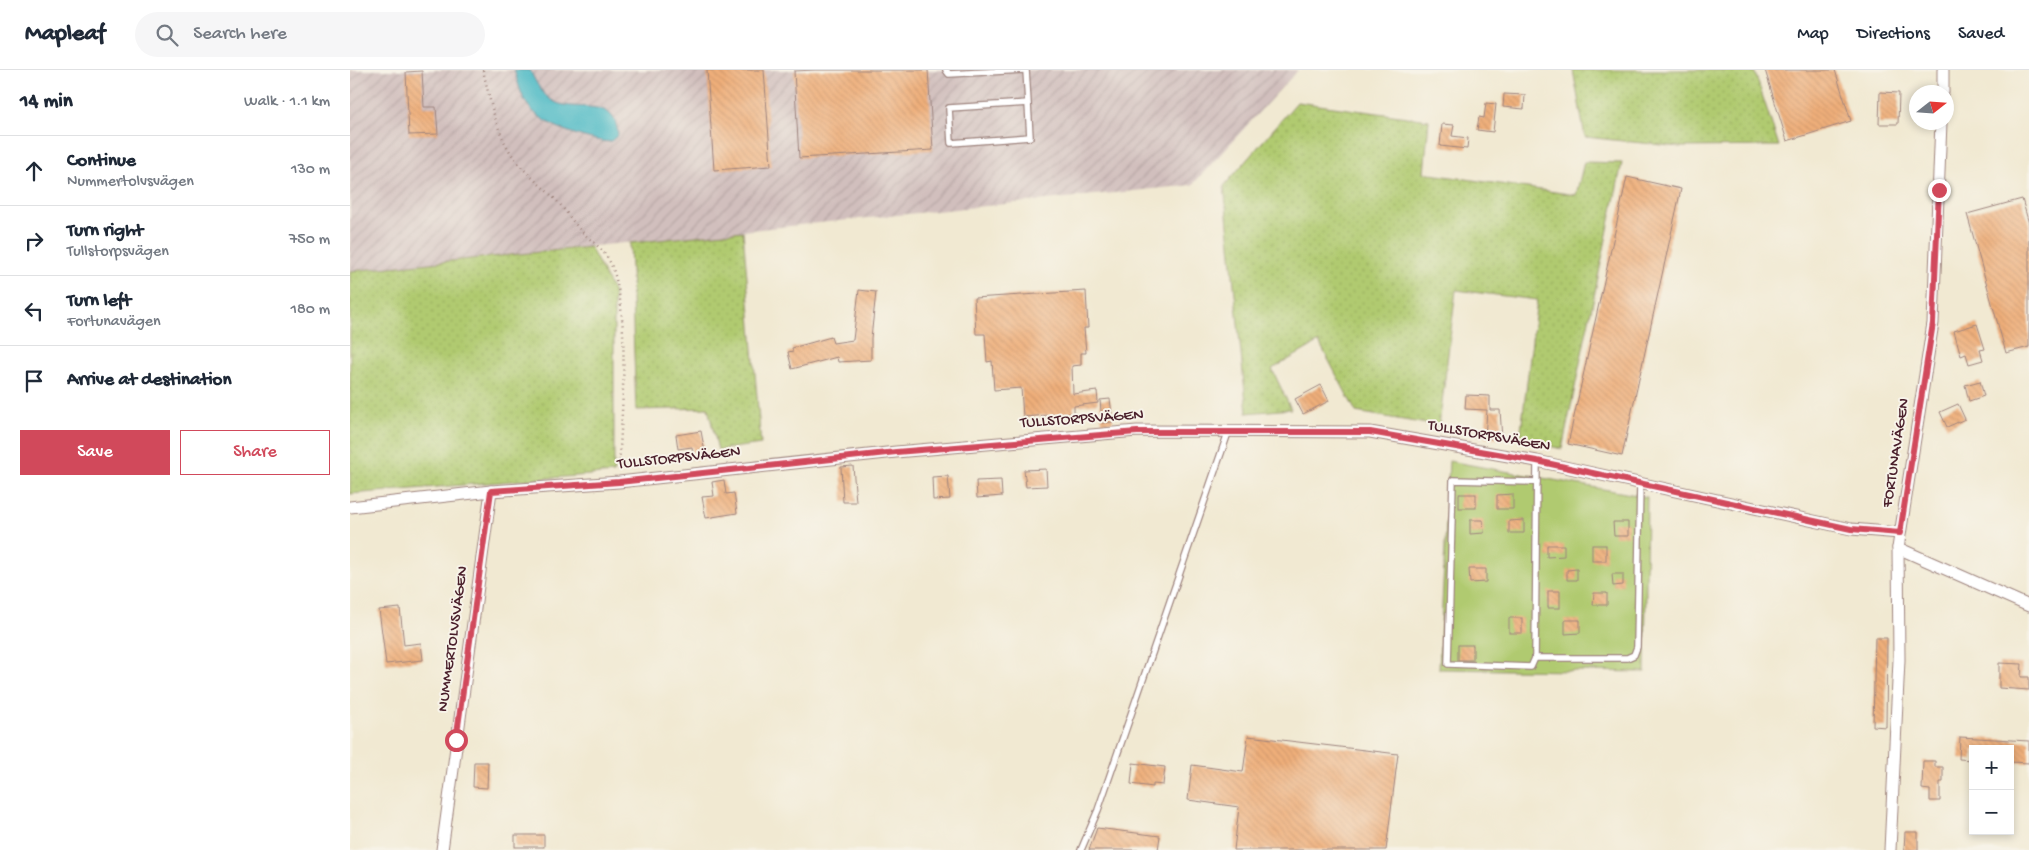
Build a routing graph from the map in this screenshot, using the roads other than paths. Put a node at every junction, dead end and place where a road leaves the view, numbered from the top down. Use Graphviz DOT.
graph roads {
  1 [pos="946,70"];
  2 [pos="1026,70"];
  3 [pos="1943,70"];
  4 [pos="1943,85"];
  5 [pos="1028,103"];
  6 [pos="1941,130"];
  7 [pos="1229,430"];
  8 [pos="1537,461"];
  9 [pos="1537,482"];
  10 [pos="1640,482"];
  11 [pos="491,491"];
  12 [pos="350,507"];
  13 [pos="1900,533"];
  14 [pos="1898,548"];
  15 [pos="2029,606"];
  16 [pos="1535,658"];
  17 [pos="442,850"];
  18 [pos="1081,850"];
  19 [pos="1890,850"];
  1 -- 2 [label="lane"];
  2 -- 5 [label="lane"];
  3 -- 4 [label="street"];
  5 -- 5 [label="lane"];
  6 -- 13 [label="street, FORTUNAVÄGEN"];
  7 -- 8 [label="street, TULLSTORPSVÄGEN"];
  7 -- 11 [label="street, TULLSTORPSVÄGEN"];
  7 -- 18 [label="lane"];
  8 -- 9 [label="lane"];
  8 -- 10 [label="street, TULLSTORPSVÄGEN"];
  9 -- 16 [label="lane"];
  9 -- 16 [label="lane"];
  10 -- 13 [label="street, TULLSTORPSVÄGEN"];
  10 -- 16 [label="lane"];
  11 -- 12 [label="street, TULLSTORPSVÄGEN"];
  11 -- 17 [label="street, NUMMERTOLVSVÄGEN"];
  13 -- 14 [label="street, FORTUNAVÄGEN"];
  14 -- 15 [label="street"];
  14 -- 19 [label="street, FORTUNAVÄGEN"];
}
